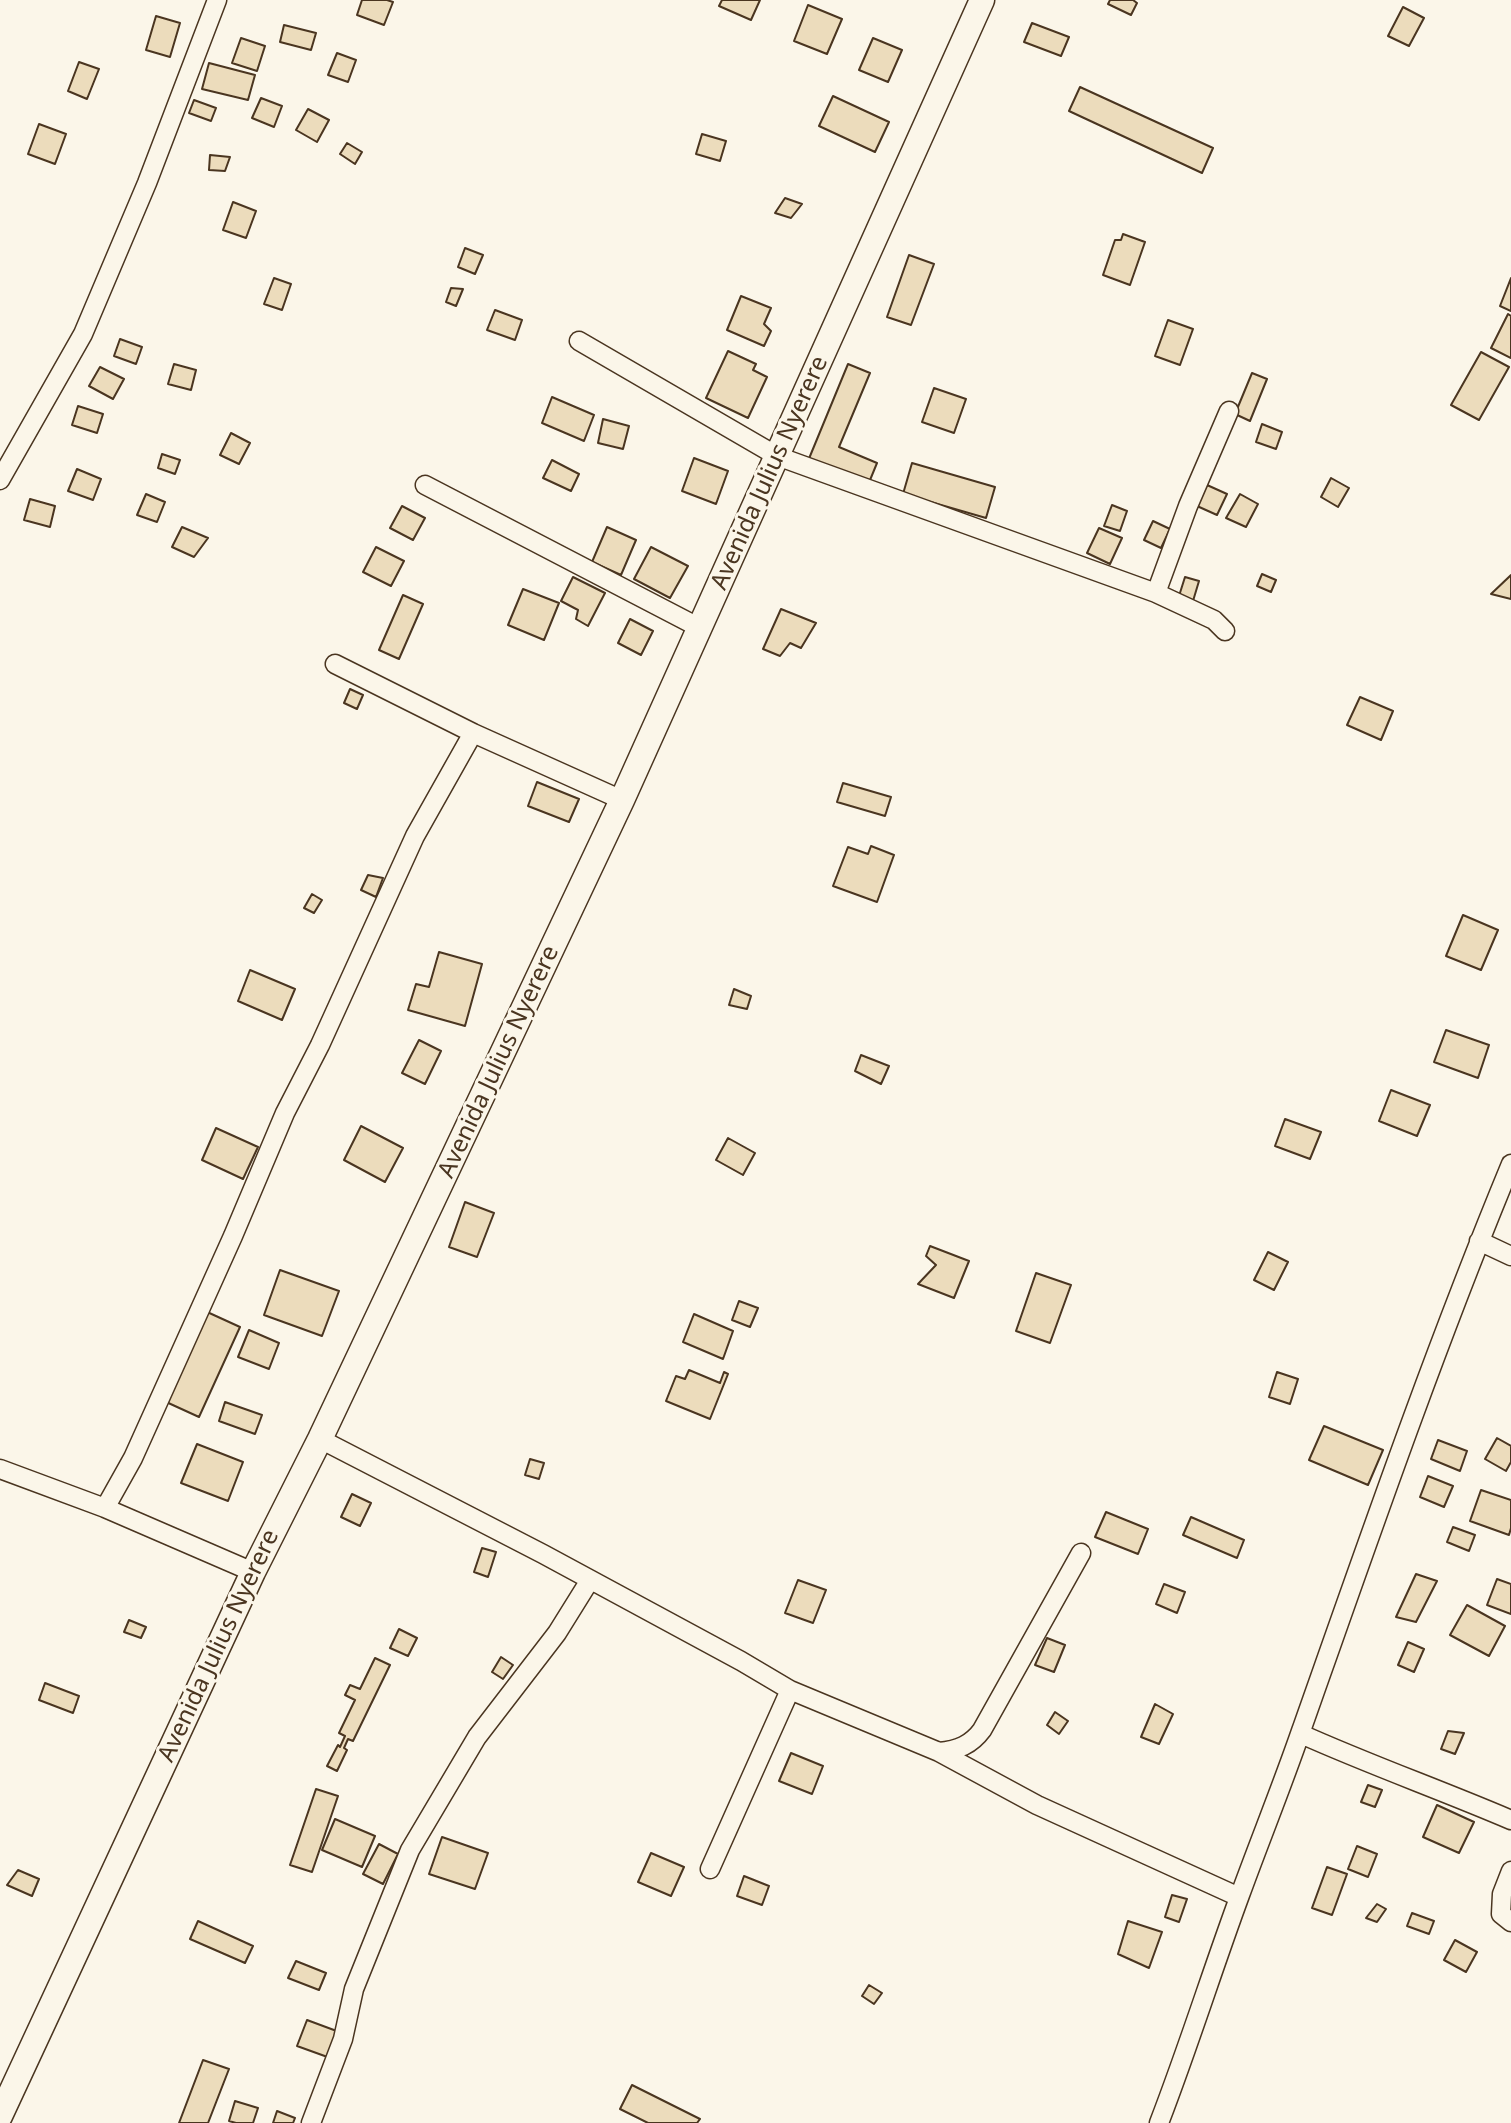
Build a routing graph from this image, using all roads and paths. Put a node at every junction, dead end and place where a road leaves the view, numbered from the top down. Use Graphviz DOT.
graph roads {
  1 [pos="217,0"];
  2 [pos="982,0"];
  3 [pos="579,341"];
  4 [pos="1229,411"];
  5 [pos="777,456"];
  6 [pos="0,480"];
  7 [pos="425,485"];
  8 [pos="1156,593"];
  9 [pos="700,628"];
  10 [pos="1225,631"];
  11 [pos="335,664"];
  12 [pos="473,733"];
  13 [pos="622,800"];
  14 [pos="1511,1164"];
  15 [pos="1479,1241"];
  16 [pos="1511,1256"];
  17 [pos="320,1439"];
  18 [pos="0,1469"];
  19 [pos="105,1508"];
  20 [pos="1081,1553"];
  21 [pos="253,1572"];
  22 [pos="590,1580"];
  23 [pos="790,1690"];
  24 [pos="1301,1734"];
  25 [pos="939,1752"];
  26 [pos="1511,1820"];
  27 [pos="710,1869"];
  28 [pos="1511,1871"];
  29 [pos="1239,1897"];
  30 [pos="1511,1922"];
  31 [pos="0,2116"];
  32 [pos="311,2123"];
  33 [pos="1159,2123"];
  1 -- 6 [label="street"];
  2 -- 5 [label="street, Avenida Julius Nyerere"];
  3 -- 5 [label="street"];
  4 -- 8 [label="street"];
  5 -- 8 [label="street"];
  5 -- 9 [label="street, Avenida Julius Nyerere"];
  7 -- 9 [label="street"];
  8 -- 10 [label="street"];
  9 -- 13 [label="street, Avenida Julius Nyerere"];
  11 -- 12 [label="street"];
  12 -- 13 [label="street"];
  12 -- 19 [label="street"];
  13 -- 17 [label="street, Avenida Julius Nyerere"];
  14 -- 15 [label="street"];
  15 -- 16 [label="street"];
  15 -- 24 [label="street"];
  17 -- 21 [label="street, Avenida Julius Nyerere"];
  17 -- 22 [label="street"];
  18 -- 19 [label="street"];
  19 -- 21 [label="street"];
  20 -- 25 [label="street"];
  21 -- 31 [label="street, Avenida Julius Nyerere"];
  22 -- 23 [label="street"];
  22 -- 32 [label="street"];
  23 -- 25 [label="street"];
  23 -- 27 [label="street"];
  24 -- 26 [label="street"];
  24 -- 29 [label="street"];
  25 -- 29 [label="street"];
  28 -- 30 [label="street"];
  29 -- 33 [label="street"];
}
